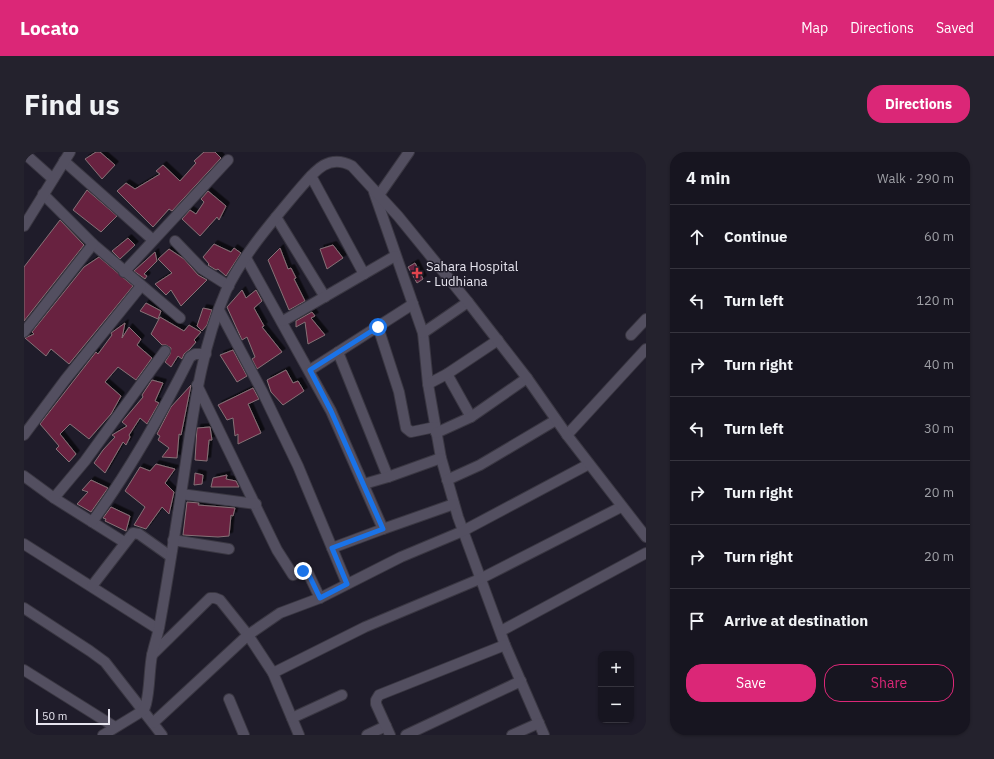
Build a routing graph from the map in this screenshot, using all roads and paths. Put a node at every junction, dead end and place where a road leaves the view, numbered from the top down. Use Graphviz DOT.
graph roads {
  1 [pos="70,152"];
  2 [pos="409,152"];
  3 [pos="24,153"];
  4 [pos="228,160"];
  5 [pos="64,161"];
  6 [pos="50,176"];
  7 [pos="311,176"];
  8 [pos="376,191"];
  9 [pos="43,194"];
  10 [pos="276,217"];
  11 [pos="24,226"];
  12 [pos="153,240"];
  13 [pos="175,241"];
  14 [pos="93,244"];
  15 [pos="396,256"];
  16 [pos="246,258"];
  17 [pos="124,272"];
  18 [pos="364,274"];
  19 [pos="141,286"];
  20 [pos="229,286"];
  21 [pos="325,297"];
  22 [pos="468,302"];
  23 [pos="414,304"];
  24 [pos="219,310"];
  25 [pos="180,318"];
  26 [pos="646,319"];
  27 [pos="283,322"];
  28 [pos="378,327"];
  29 [pos="24,332"];
  30 [pos="423,333"];
  31 [pos="631,335"];
  32 [pos="498,340"];
  33 [pos="646,349"];
  34 [pos="165,351"];
  35 [pos="338,352"];
  36 [pos="206,354"];
  37 [pos="310,370"];
  38 [pos="447,374"];
  39 [pos="527,378"];
  40 [pos="197,384"];
  41 [pos="428,384"];
  42 [pos="471,417"];
  43 [pos="556,420"];
  44 [pos="436,430"];
  45 [pos="24,435"];
  46 [pos="567,436"];
  47 [pos="441,458"];
  48 [pos="589,464"];
  49 [pos="24,476"];
  50 [pos="388,477"];
  51 [pos="447,480"];
  52 [pos="364,484"];
  53 [pos="181,494"];
  54 [pos="54,498"];
  55 [pos="256,504"];
  56 [pos="454,504"];
  57 [pos="621,507"];
  58 [pos="92,522"];
  59 [pos="383,529"];
  60 [pos="463,531"];
  61 [pos="646,537"];
  62 [pos="173,540"];
  63 [pos="124,542"];
  64 [pos="24,544"];
  65 [pos="332,548"];
  66 [pos="229,549"];
  67 [pos="646,553"];
  68 [pos="170,556"];
  69 [pos="482,578"];
  70 [pos="347,584"];
  71 [pos="92,586"];
  72 [pos="320,598"];
  73 [pos="24,608"];
  74 [pos="158,629"];
  75 [pos="501,631"];
  76 [pos="248,635"];
  77 [pos="504,645"];
  78 [pos="152,655"];
  79 [pos="24,670"];
  80 [pos="273,674"];
  81 [pos="521,681"];
  82 [pos="342,695"];
  83 [pos="229,699"];
  84 [pos="144,710"];
  85 [pos="292,718"];
  86 [pos="153,723"];
  87 [pos="539,723"];
  88 [pos="115,727"];
  89 [pos="388,730"];
  90 [pos="242,734"];
  91 [pos="103,735"];
  92 [pos="162,735"];
  93 [pos="299,735"];
  94 [pos="367,735"];
  95 [pos="406,735"];
  96 [pos="512,735"];
  97 [pos="544,735"];
  1 -- 5 [label="street"];
  2 -- 8 [label="street"];
  3 -- 6 [label="street"];
  4 -- 12 [label="street"];
  5 -- 6 [label="street"];
  5 -- 12 [label="street"];
  6 -- 9 [label="street"];
  7 -- 8 [label="street"];
  7 -- 10 [label="street"];
  7 -- 18 [label="street"];
  8 -- 15 [label="street"];
  8 -- 22 [label="street"];
  9 -- 11 [label="street"];
  9 -- 14 [label="street"];
  10 -- 16 [label="street"];
  10 -- 21 [label="street"];
  12 -- 17 [label="street"];
  13 -- 20 [label="street"];
  14 -- 17 [label="street"];
  14 -- 29 [label="street"];
  15 -- 18 [label="street"];
  15 -- 23 [label="street"];
  16 -- 20 [label="street"];
  16 -- 27 [label="street"];
  17 -- 19 [label="street"];
  18 -- 21 [label="street"];
  19 -- 25 [label="street"];
  19 -- 45 [label="street"];
  20 -- 24 [label="street"];
  21 -- 27 [label="street"];
  22 -- 30 [label="street"];
  22 -- 32 [label="street"];
  23 -- 28 [label="street"];
  23 -- 30 [label="street"];
  24 -- 36 [label="street"];
  24 -- 65 [label="street"];
  26 -- 31 [label="street"];
  27 -- 37 [label="street"];
  28 -- 35 [label="street"];
  28 -- 44 [label="street"];
  30 -- 41 [label="street"];
  32 -- 38 [label="street"];
  32 -- 39 [label="street"];
  33 -- 46 [label="street"];
  34 -- 54 [label="street"];
  35 -- 37 [label="street"];
  35 -- 50 [label="street"];
  36 -- 40 [label="street"];
  36 -- 58 [label="street"];
  37 -- 52 [label="street"];
  38 -- 41 [label="street"];
  38 -- 42 [label="street"];
  39 -- 42 [label="street"];
  39 -- 43 [label="street"];
  40 -- 53 [label="street"];
  40 -- 55 [label="street"];
  41 -- 44 [label="street"];
  42 -- 44 [label="street"];
  43 -- 46 [label="street"];
  43 -- 51 [label="street"];
  44 -- 47 [label="street"];
  46 -- 48 [label="street"];
  47 -- 50 [label="street"];
  47 -- 51 [label="street"];
  48 -- 57 [label="street"];
  48 -- 60 [label="street"];
  49 -- 54 [label="street"];
  50 -- 52 [label="street"];
  51 -- 56 [label="street"];
  52 -- 59 [label="street"];
  53 -- 55 [label="street"];
  53 -- 62 [label="street"];
  54 -- 58 [label="street"];
  55 -- 72 [label="street"];
  56 -- 59 [label="street"];
  56 -- 60 [label="street"];
  57 -- 61 [label="street"];
  57 -- 69 [label="street"];
  58 -- 63 [label="street"];
  59 -- 65 [label="street"];
  60 -- 69 [label="street"];
  60 -- 70 [label="street"];
  62 -- 66 [label="street"];
  62 -- 68 [label="street"];
  63 -- 68 [label="street"];
  63 -- 71 [label="street"];
  64 -- 71 [label="street"];
  65 -- 70 [label="street"];
  67 -- 75 [label="street"];
  68 -- 74 [label="street"];
  69 -- 75 [label="street"];
  69 -- 80 [label="street"];
  70 -- 72 [label="street"];
  71 -- 74 [label="street"];
  72 -- 76 [label="street"];
  73 -- 84 [label="street"];
  74 -- 78 [label="street"];
  75 -- 77 [label="street"];
  76 -- 78 [label="street"];
  76 -- 80 [label="street"];
  76 -- 86 [label="street"];
  77 -- 81 [label="street"];
  77 -- 89 [label="street"];
  78 -- 84 [label="street"];
  79 -- 88 [label="street"];
  80 -- 85 [label="street"];
  81 -- 87 [label="street"];
  81 -- 95 [label="street"];
  82 -- 85 [label="street"];
  83 -- 90 [label="street"];
  84 -- 86 [label="street"];
  84 -- 88 [label="street"];
  85 -- 93 [label="street"];
  86 -- 92 [label="street"];
  87 -- 96 [label="street"];
  87 -- 97 [label="street"];
  88 -- 91 [label="street"];
  89 -- 94 [label="street"];
}
